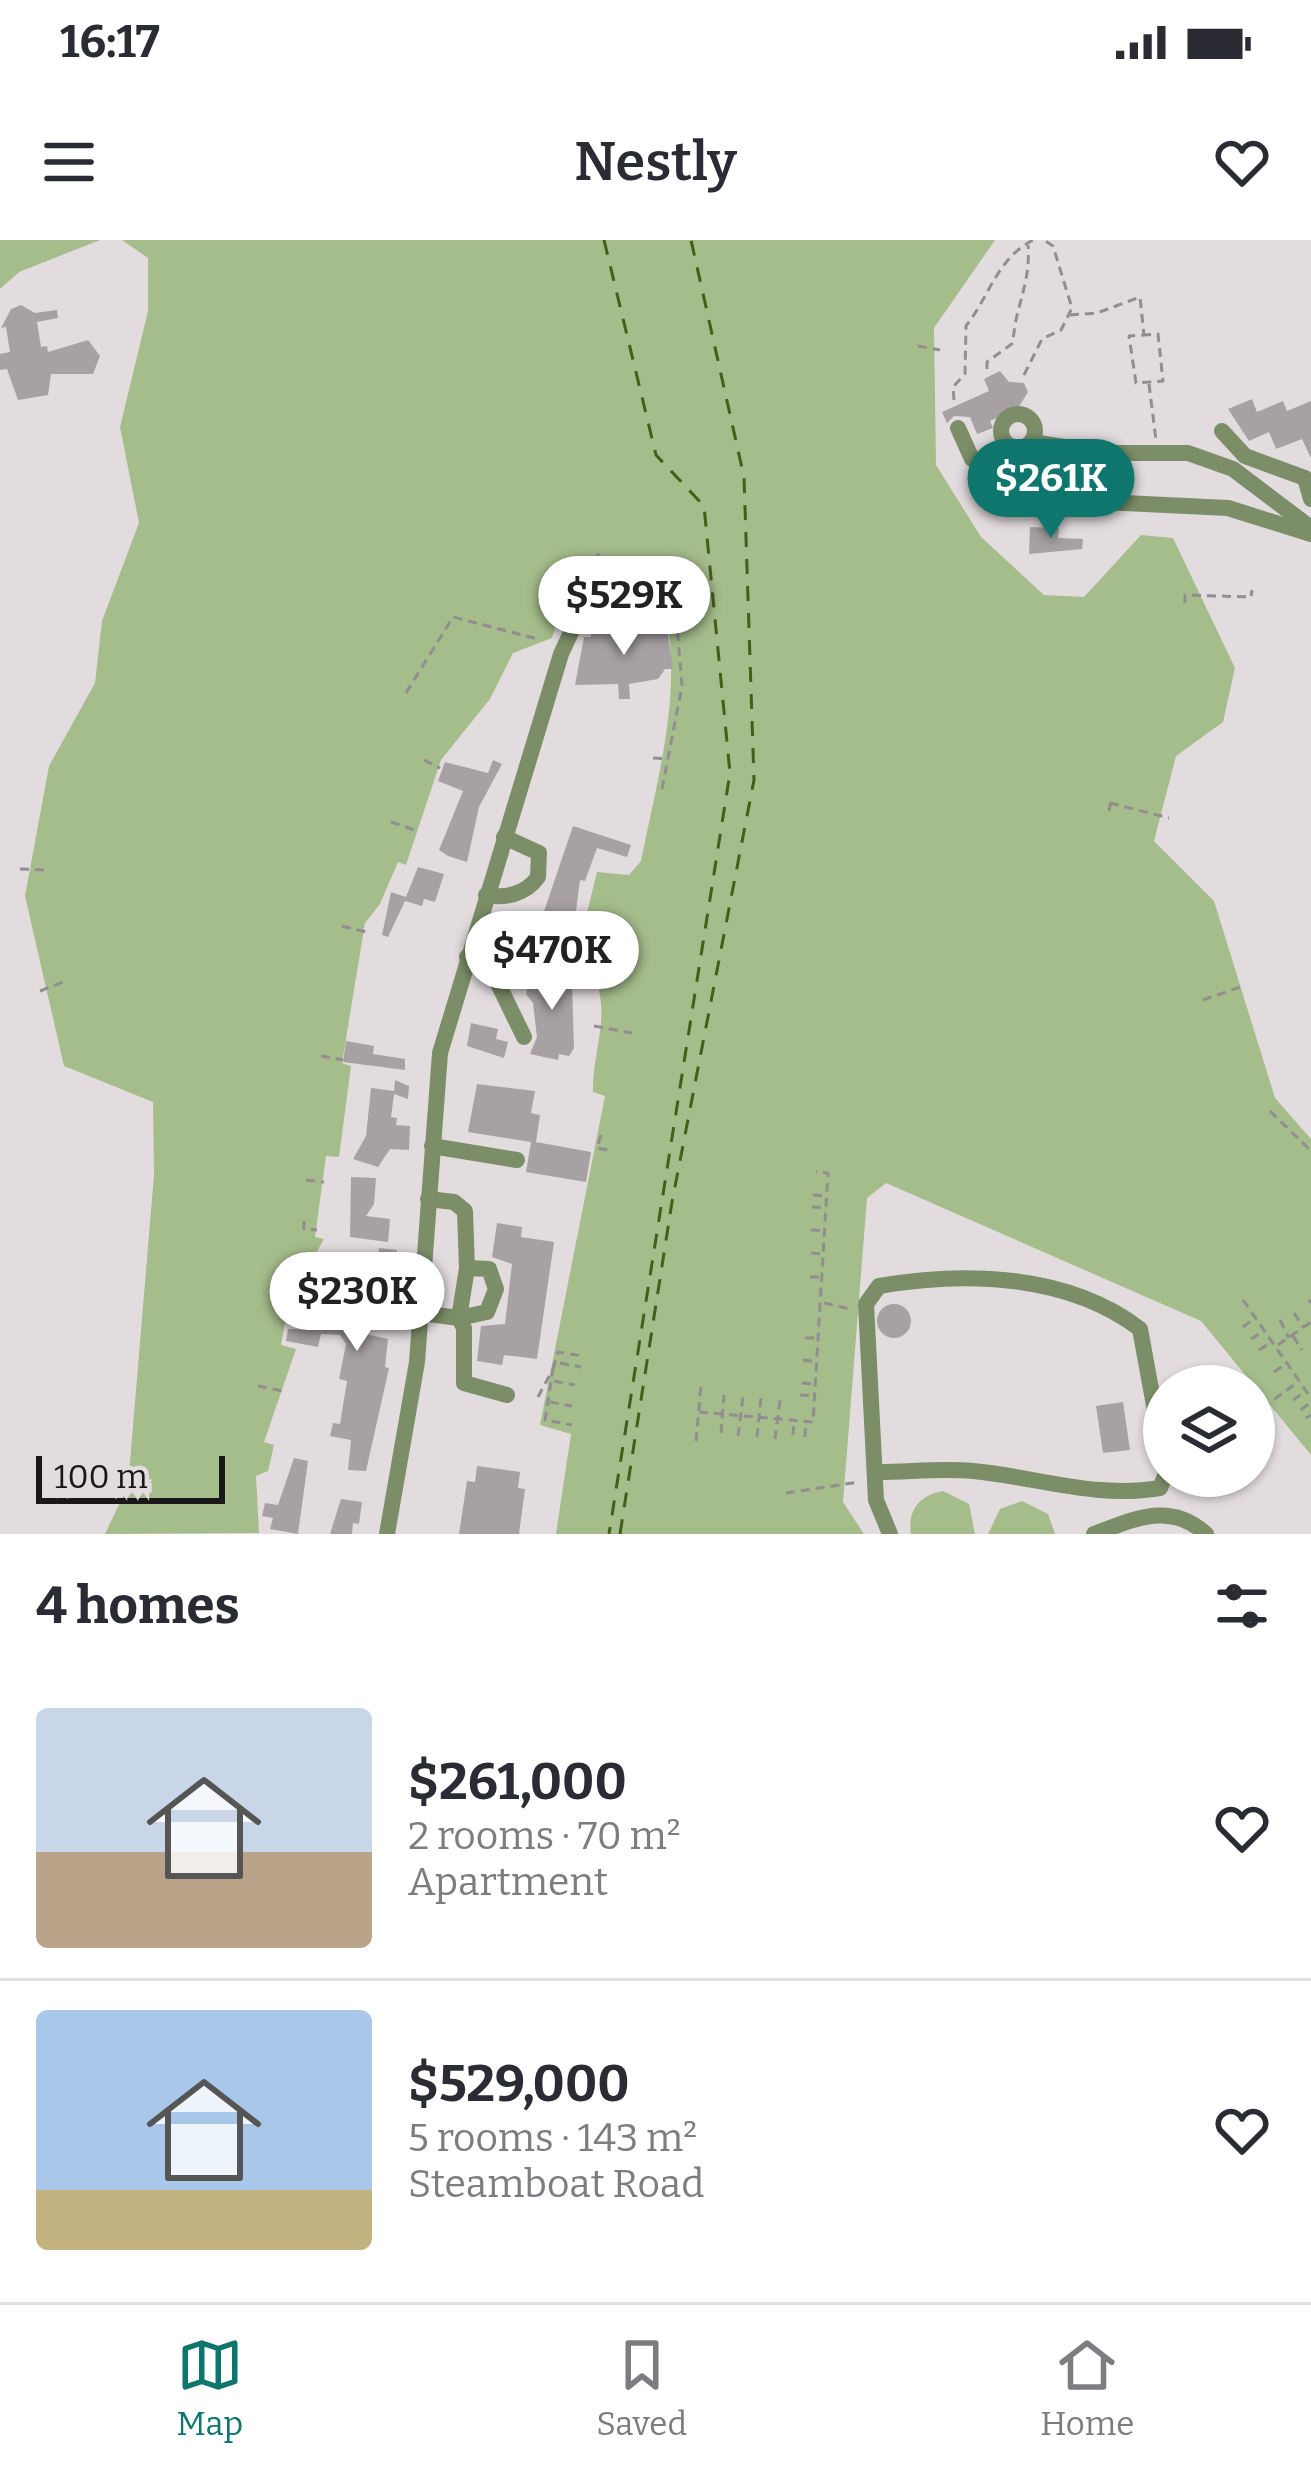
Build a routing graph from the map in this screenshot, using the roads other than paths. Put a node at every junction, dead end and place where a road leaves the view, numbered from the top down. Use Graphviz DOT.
graph roads {
  1 [pos="958,428"];
  2 [pos="1222,430"];
  3 [pos="1041,499"];
  4 [pos="1311,499"];
  5 [pos="1311,531"];
  6 [pos="584,604"];
  7 [pos="504,838"];
  8 [pos="486,895"];
  9 [pos="467,957"];
  10 [pos="524,1036"];
  11 [pos="432,1146"];
  12 [pos="517,1160"];
  13 [pos="428,1199"];
  14 [pos="467,1268"];
  15 [pos="421,1312"];
  16 [pos="459,1318"];
  17 [pos="1147,1365"];
  18 [pos="507,1395"];
  19 [pos="878,1472"];
  20 [pos="1143,1489"];
  21 [pos="1104,1490"];
  22 [pos="1120,1529"];
  23 [pos="387,1534"];
  24 [pos="890,1534"];
  25 [pos="1094,1534"];
  26 [pos="1206,1534"];
  1 -- 5 [label="street"];
  2 -- 4 [label="street"];
  3 -- 5 [label="street"];
  6 -- 7 [label="street"];
  7 -- 8 [label="street"];
  7 -- 8 [label="street"];
  8 -- 9 [label="street"];
  9 -- 10 [label="street"];
  9 -- 11 [label="street"];
  11 -- 12 [label="street"];
  11 -- 13 [label="street"];
  13 -- 14 [label="street"];
  13 -- 15 [label="street"];
  14 -- 16 [label="street"];
  14 -- 16 [label="street"];
  15 -- 16 [label="street"];
  15 -- 23 [label="street"];
  16 -- 18 [label="street"];
  17 -- 19 [label="street"];
  19 -- 21 [label="street"];
  19 -- 24 [label="street"];
  20 -- 21 [label="street"];
  21 -- 22 [label="street"];
  22 -- 25 [label="street"];
  22 -- 26 [label="street"];
}
